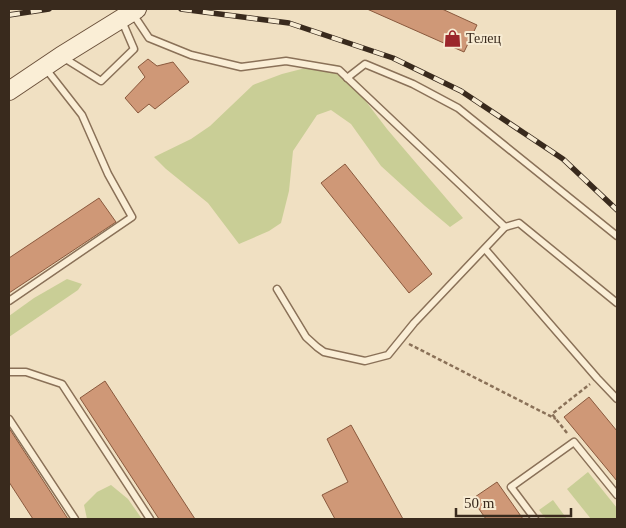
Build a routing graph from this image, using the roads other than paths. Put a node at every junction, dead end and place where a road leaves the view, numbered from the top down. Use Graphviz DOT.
graph roads {
  1 [pos="130,13"];
  2 [pos="61,56"];
  3 [pos="44,67"];
  4 [pos="347,78"];
  5 [pos="9,91"];
  6 [pos="505,227"];
  7 [pos="617,236"];
  8 [pos="485,249"];
  9 [pos="278,288"];
  10 [pos="9,301"];
  11 [pos="617,303"];
  12 [pos="9,372"];
  13 [pos="617,399"];
  14 [pos="9,419"];
  15 [pos="617,495"];
  16 [pos="75,519"];
  17 [pos="150,519"];
  18 [pos="535,519"];
  1 -- 2 [label="main road"];
  1 -- 2 [label="lane"];
  1 -- 4 [label="lane"];
  2 -- 3 [label="main road"];
  3 -- 5 [label="main road"];
  3 -- 10 [label="lane"];
  4 -- 6 [label="lane"];
  4 -- 7 [label="lane"];
  6 -- 8 [label="lane"];
  6 -- 11 [label="lane"];
  8 -- 9 [label="lane"];
  8 -- 13 [label="lane"];
  12 -- 17 [label="lane"];
  14 -- 16 [label="lane"];
  15 -- 18 [label="lane"];
}
